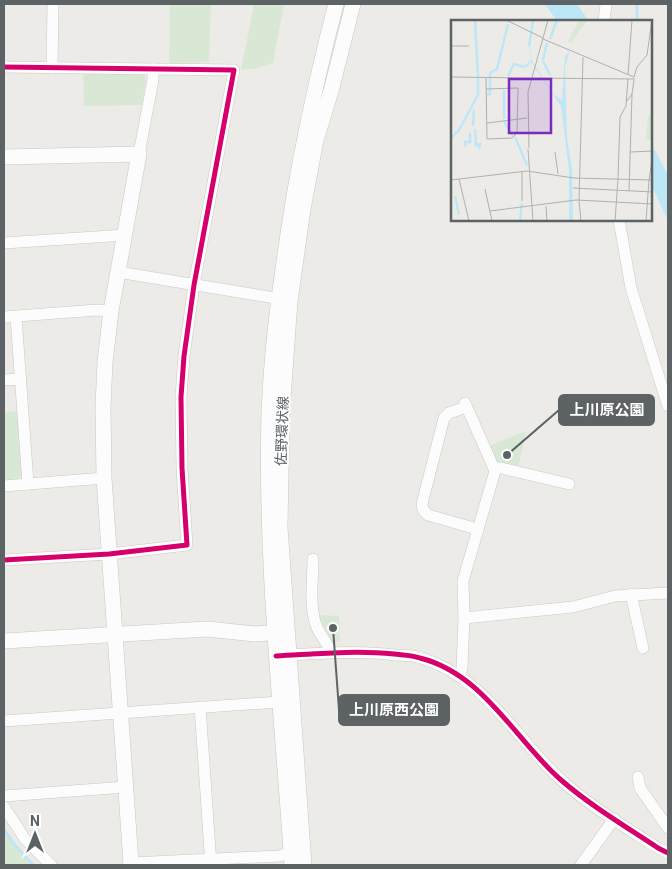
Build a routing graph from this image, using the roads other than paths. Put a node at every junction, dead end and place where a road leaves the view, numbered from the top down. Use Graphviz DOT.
graph roads {
  1 [pos="53,4"];
  2 [pos="336,4"];
  3 [pos="352,4"];
  4 [pos="606,4"];
  5 [pos="604,20"];
  6 [pos="4,68"];
  7 [pos="52,68"];
  8 [pos="153,69"];
  9 [pos="139,154"];
  10 [pos="4,157"];
  11 [pos="619,221"];
  12 [pos="126,234"];
  13 [pos="4,243"];
  14 [pos="118,272"];
  15 [pos="194,285"];
  16 [pos="284,300"];
  17 [pos="111,311"];
  18 [pos="4,317"];
  19 [pos="16,317"];
  20 [pos="21,379"];
  21 [pos="4,380"];
  22 [pos="668,406"];
  23 [pos="494,468"];
  24 [pos="104,478"];
  25 [pos="28,484"];
  26 [pos="569,484"];
  27 [pos="4,486"];
  28 [pos="477,529"];
  29 [pos="109,554"];
  30 [pos="313,558"];
  31 [pos="4,560"];
  32 [pos="668,593"];
  33 [pos="631,594"];
  34 [pos="464,618"];
  35 [pos="281,632"];
  36 [pos="115,634"];
  37 [pos="4,641"];
  38 [pos="643,648"];
  39 [pos="330,652"];
  40 [pos="283,655"];
  41 [pos="460,675"];
  42 [pos="279,702"];
  43 [pos="200,707"];
  44 [pos="121,713"];
  45 [pos="4,721"];
  46 [pos="638,777"];
  47 [pos="126,787"];
  48 [pos="4,796"];
  49 [pos="4,807"];
  50 [pos="614,819"];
  51 [pos="668,828"];
  52 [pos="668,852"];
  53 [pos="295,856"];
  54 [pos="211,863"];
  55 [pos="131,864"];
  56 [pos="51,865"];
  57 [pos="304,865"];
  58 [pos="581,865"];
  1 -- 7 [label="street"];
  2 -- 16 [label="main road, 佐野環状線"];
  3 -- 16 [label="main road, 佐野環状線"];
  4 -- 5 [label="street"];
  6 -- 7 [label="street"];
  7 -- 8 [label="street"];
  8 -- 9 [label="street"];
  8 -- 15 [label="street"];
  9 -- 10 [label="main road"];
  9 -- 12 [label="main road"];
  11 -- 22 [label="street"];
  12 -- 13 [label="street"];
  12 -- 14 [label="main road"];
  14 -- 15 [label="street"];
  14 -- 17 [label="main road"];
  15 -- 16 [label="street"];
  15 -- 29 [label="street"];
  16 -- 35 [label="main road, 佐野環状線"];
  17 -- 19 [label="street"];
  17 -- 24 [label="main road"];
  18 -- 19 [label="street"];
  19 -- 20 [label="street"];
  20 -- 21 [label="street"];
  20 -- 25 [label="street"];
  23 -- 26 [label="street"];
  23 -- 28 [label="street"];
  23 -- 28 [label="street"];
  24 -- 25 [label="street"];
  24 -- 29 [label="main road"];
  25 -- 27 [label="street"];
  28 -- 34 [label="street"];
  29 -- 31 [label="street"];
  29 -- 36 [label="main road"];
  30 -- 39 [label="street"];
  32 -- 33 [label="street"];
  33 -- 34 [label="street"];
  33 -- 38 [label="street"];
  34 -- 41 [label="street"];
  35 -- 36 [label="main road"];
  35 -- 40 [label="main road, 佐野環状線"];
  36 -- 37 [label="main road"];
  36 -- 44 [label="main road"];
  39 -- 40 [label="street"];
  39 -- 41 [label="street"];
  40 -- 42 [label="main road, 佐野環状線"];
  40 -- 53 [label="main road, 佐野環状線"];
  41 -- 50 [label="street"];
  42 -- 43 [label="street"];
  42 -- 53 [label="main road, 佐野環状線"];
  43 -- 44 [label="street"];
  43 -- 54 [label="street"];
  44 -- 45 [label="street"];
  44 -- 47 [label="main road"];
  46 -- 51 [label="street"];
  47 -- 48 [label="street"];
  47 -- 55 [label="main road"];
  49 -- 56 [label="street"];
  50 -- 52 [label="street"];
  50 -- 58 [label="street"];
  53 -- 54 [label="street"];
  53 -- 57 [label="main road, 佐野環状線"];
  54 -- 55 [label="street"];
}
